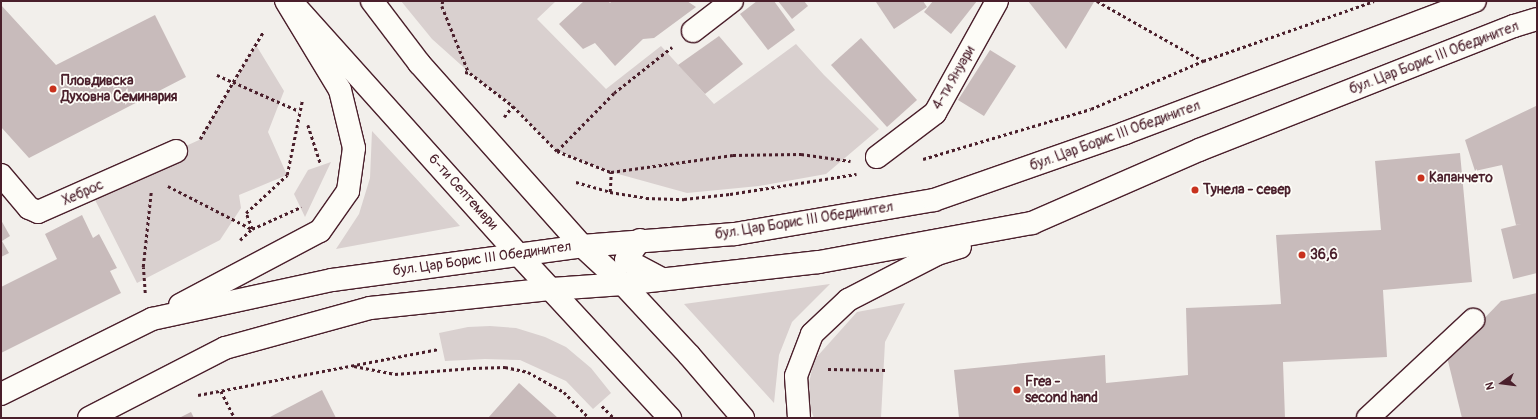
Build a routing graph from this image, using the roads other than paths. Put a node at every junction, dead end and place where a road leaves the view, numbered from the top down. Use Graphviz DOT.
graph roads {
  1 [pos="286,1"];
  2 [pos="290,1"];
  3 [pos="372,1"];
  4 [pos="732,1"];
  5 [pos="997,1"];
  6 [pos="1475,1"];
  7 [pos="1537,19"];
  8 [pos="1537,24"];
  9 [pos="1514,26"];
  10 [pos="693,31"];
  11 [pos="176,152"];
  12 [pos="877,157"];
  13 [pos="1,175"];
  14 [pos="1032,223"];
  15 [pos="640,240"];
  16 [pos="582,246"];
  17 [pos="518,254"];
  18 [pos="661,280"];
  19 [pos="623,284"];
  20 [pos="552,289"];
  21 [pos="152,319"];
  22 [pos="1473,320"];
  23 [pos="1,394"];
  24 [pos="90,418"];
  25 [pos="670,418"];
  26 [pos="743,418"];
  27 [pos="798,418"];
  28 [pos="1368,418"];
  1 -- 21 [label="main road"];
  2 -- 17 [label="main road, 6-ти Септември"];
  3 -- 16 [label="main road"];
  4 -- 10 [label="main road"];
  5 -- 12 [label="main road, 4-ти Януари"];
  6 -- 15 [label="main road, бул. Цар Борис III Обединител"];
  7 -- 9 [label="main road, бул. Цар Борис III Обединител"];
  8 -- 9 [label="main road"];
  9 -- 14 [label="main road, бул. Цар Борис III Обединител"];
  11 -- 13 [label="main road, Хеброс"];
  14 -- 18 [label="main road, бул. Цар Борис III Обединител"];
  14 -- 27 [label="main road"];
  15 -- 16 [label="main road, бул. Цар Борис III Обединител"];
  15 -- 18 [label="main road"];
  16 -- 17 [label="main road, бул. Цар Борис III Обединител"];
  16 -- 19 [label="main road"];
  17 -- 20 [label="main road, 6-ти Септември"];
  17 -- 21 [label="main road, бул. Цар Борис III Обединител"];
  18 -- 19 [label="main road, бул. Цар Борис III Обединител"];
  19 -- 20 [label="main road, бул. Цар Борис III Обединител"];
  19 -- 26 [label="main road"];
  20 -- 24 [label="main road, бул. Цар Борис III Обединител"];
  20 -- 25 [label="main road, 6-ти Септември"];
  21 -- 23 [label="main road, бул. Цар Борис III Обединител"];
  22 -- 28 [label="main road"];
}
